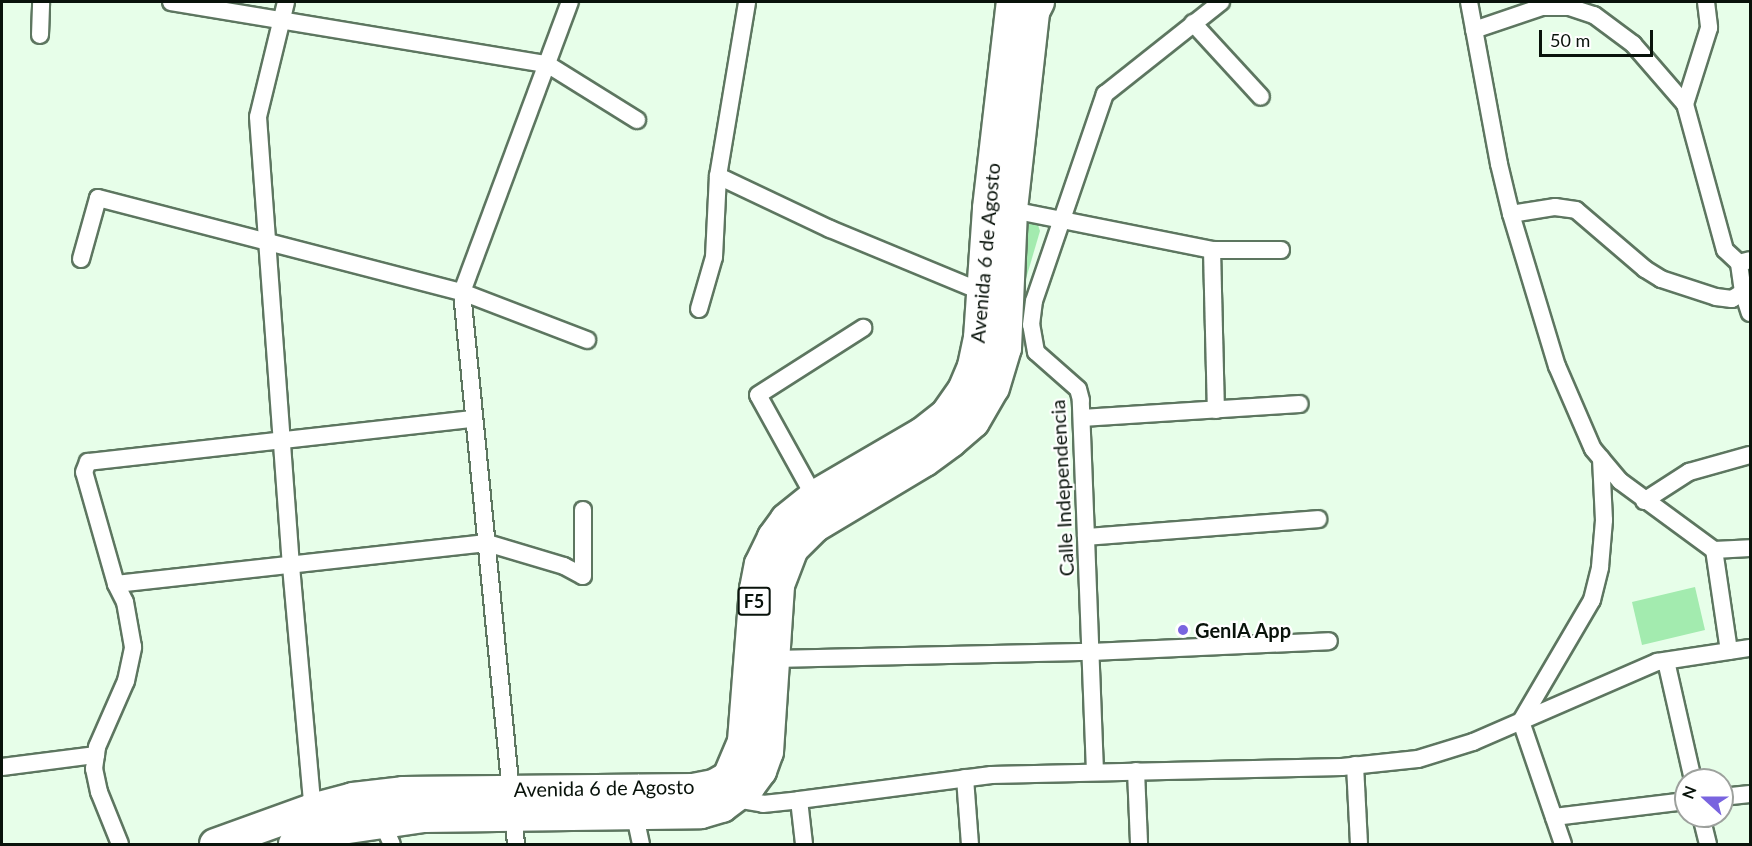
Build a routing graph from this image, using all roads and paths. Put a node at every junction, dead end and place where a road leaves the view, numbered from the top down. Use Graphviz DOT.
graph roads {
  1 [pos="41,2"];
  2 [pos="171,2"];
  3 [pos="286,2"];
  4 [pos="570,2"];
  5 [pos="747,2"];
  6 [pos="1012,2"];
  7 [pos="1039,2"];
  8 [pos="1221,2"];
  9 [pos="1469,2"];
  10 [pos="1706,2"];
  11 [pos="280,21"];
  12 [pos="1193,23"];
  13 [pos="1474,30"];
  14 [pos="40,35"];
  15 [pos="547,64"];
  16 [pos="1261,97"];
  17 [pos="1685,104"];
  18 [pos="637,120"];
  19 [pos="718,176"];
  20 [pos="1000,208"];
  21 [pos="1511,214"];
  22 [pos="1060,219"];
  23 [pos="267,241"];
  24 [pos="1212,250"];
  25 [pos="1281,250"];
  26 [pos="81,259"];
  27 [pos="1745,261"];
  28 [pos="462,292"];
  29 [pos="982,292"];
  30 [pos="1743,292"];
  31 [pos="699,309"];
  32 [pos="1750,313"];
  33 [pos="863,328"];
  34 [pos="587,340"];
  35 [pos="1300,404"];
  36 [pos="1216,410"];
  37 [pos="1082,418"];
  38 [pos="474,419"];
  39 [pos="939,436"];
  40 [pos="282,439"];
  41 [pos="1750,455"];
  42 [pos="1601,458"];
  43 [pos="814,496"];
  44 [pos="1644,501"];
  45 [pos="583,510"];
  46 [pos="1318,519"];
  47 [pos="1086,537"];
  48 [pos="487,543"];
  49 [pos="783,543"];
  50 [pos="1750,548"];
  51 [pos="1713,550"];
  52 [pos="291,566"];
  53 [pos="116,584"];
  54 [pos="1329,641"];
  55 [pos="1750,648"];
  56 [pos="1729,651"];
  57 [pos="1091,652"];
  58 [pos="774,659"];
  59 [pos="1666,661"];
  60 [pos="1521,721"];
  61 [pos="96,754"];
  62 [pos="1355,765"];
  63 [pos="2,767"];
  64 [pos="1690,768"];
  65 [pos="733,769"];
  66 [pos="1136,771"];
  67 [pos="1095,772"];
  68 [pos="965,778"];
  69 [pos="1750,794"];
  70 [pos="1734,796"];
  71 [pos="736,799"];
  72 [pos="799,800"];
  73 [pos="690,802"];
  74 [pos="1674,802"];
  75 [pos="514,816"];
  76 [pos="635,816"];
  77 [pos="1554,817"];
  78 [pos="1704,828"];
  79 [pos="308,830"];
  80 [pos="387,833"];
  81 [pos="120,844"];
  82 [pos="215,844"];
  83 [pos="641,844"];
  84 [pos="804,844"];
  85 [pos="970,844"];
  86 [pos="1139,844"];
  87 [pos="1359,844"];
  88 [pos="1563,844"];
  89 [pos="1708,844"];
  1 -- 14 [label="street"];
  2 -- 11 [label="street"];
  3 -- 11 [label="street"];
  4 -- 15 [label="street"];
  5 -- 19 [label="street"];
  6 -- 20 [label="highway, Avenida 6 de Agosto / F5"];
  7 -- 20 [label="highway, Avenida 6 de Agosto / F5"];
  8 -- 12 [label="street, Calle Independencia"];
  9 -- 13 [label="street"];
  10 -- 17 [label="street"];
  11 -- 15 [label="street"];
  11 -- 23 [label="street"];
  12 -- 16 [label="street"];
  12 -- 22 [label="street, Calle Independencia"];
  13 -- 17 [label="street"];
  13 -- 21 [label="street"];
  15 -- 18 [label="street"];
  15 -- 28 [label="street"];
  17 -- 27 [label="street"];
  19 -- 29 [label="street"];
  19 -- 31 [label="street"];
  20 -- 22 [label="street"];
  20 -- 29 [label="highway, Avenida 6 de Agosto / F5"];
  20 -- 39 [label="highway, Avenida 6 de Agosto / F5"];
  21 -- 30 [label="street"];
  21 -- 42 [label="street"];
  22 -- 24 [label="street"];
  22 -- 37 [label="street, Calle Independencia"];
  23 -- 26 [label="street"];
  23 -- 28 [label="street"];
  23 -- 40 [label="street"];
  24 -- 25 [label="street"];
  24 -- 36 [label="street"];
  27 -- 30 [label="street"];
  28 -- 34 [label="street"];
  28 -- 38 [label="street"];
  29 -- 39 [label="highway, Avenida 6 de Agosto / F5"];
  30 -- 32 [label="street"];
  33 -- 43 [label="street"];
  35 -- 36 [label="street"];
  36 -- 37 [label="street"];
  37 -- 47 [label="street, Calle Independencia"];
  38 -- 40 [label="street"];
  38 -- 48 [label="street"];
  39 -- 43 [label="highway, Avenida 6 de Agosto / F5"];
  39 -- 49 [label="highway, Avenida 6 de Agosto / F5"];
  40 -- 52 [label="street"];
  40 -- 53 [label="street"];
  41 -- 44 [label="street"];
  42 -- 44 [label="street"];
  42 -- 60 [label="street"];
  43 -- 49 [label="highway, Avenida 6 de Agosto / F5"];
  44 -- 51 [label="street"];
  45 -- 48 [label="street"];
  46 -- 47 [label="street"];
  47 -- 57 [label="street, Calle Independencia"];
  48 -- 52 [label="street"];
  48 -- 75 [label="street"];
  49 -- 58 [label="highway, Avenida 6 de Agosto / F5"];
  49 -- 65 [label="highway, Avenida 6 de Agosto / F5"];
  50 -- 51 [label="street"];
  51 -- 56 [label="street"];
  52 -- 53 [label="street"];
  52 -- 79 [label="street"];
  53 -- 61 [label="street"];
  54 -- 57 [label="street"];
  55 -- 56 [label="street"];
  56 -- 59 [label="street"];
  57 -- 58 [label="street"];
  57 -- 67 [label="street, Calle Independencia"];
  58 -- 71 [label="highway, Avenida 6 de Agosto / F5"];
  59 -- 60 [label="street"];
  59 -- 64 [label="street"];
  60 -- 62 [label="street"];
  60 -- 77 [label="street"];
  61 -- 63 [label="street"];
  61 -- 81 [label="street"];
  62 -- 66 [label="street"];
  62 -- 87 [label="street"];
  65 -- 71 [label="highway"];
  65 -- 73 [label="highway, Avenida 6 de Agosto / F5"];
  66 -- 67 [label="street"];
  66 -- 86 [label="street"];
  67 -- 68 [label="street"];
  68 -- 72 [label="street"];
  68 -- 85 [label="street"];
  69 -- 70 [label="street"];
  71 -- 72 [label="street"];
  71 -- 73 [label="highway, Avenida 6 de Agosto / F5"];
  72 -- 84 [label="street"];
  73 -- 75 [label="highway, Avenida 6 de Agosto / F5"];
  73 -- 76 [label="highway, Avenida 6 de Agosto / F5"];
  74 -- 77 [label="street"];
  75 -- 76 [label="highway, Avenida 6 de Agosto / F5"];
  75 -- 79 [label="highway, Avenida 6 de Agosto / F5"];
  75 -- 80 [label="highway, Avenida 6 de Agosto / F5"];
  76 -- 83 [label="street"];
  77 -- 88 [label="street"];
  78 -- 89 [label="street"];
  79 -- 80 [label="highway, Avenida 6 de Agosto / F5"];
  79 -- 82 [label="highway, Avenida 6 de Agosto / F5"];
}
